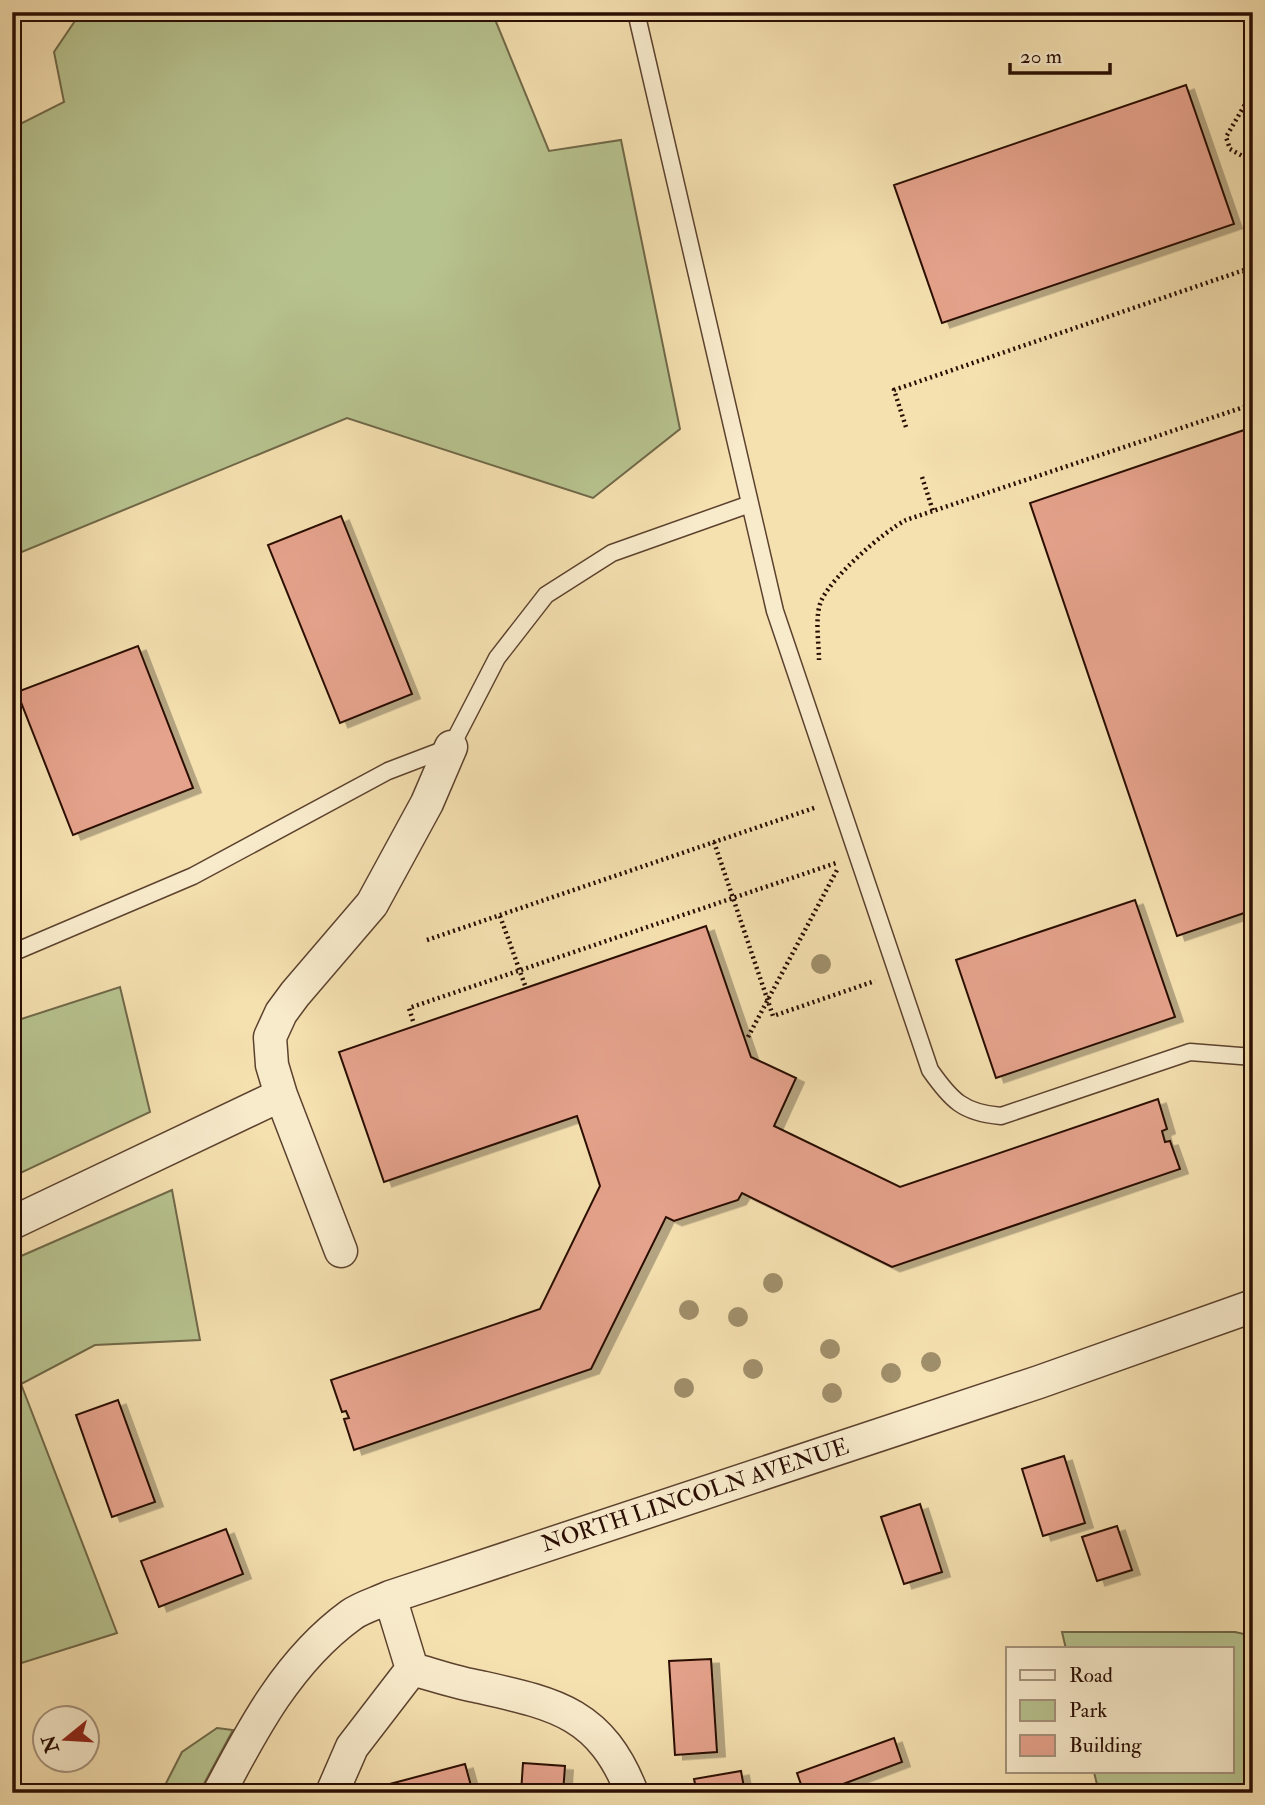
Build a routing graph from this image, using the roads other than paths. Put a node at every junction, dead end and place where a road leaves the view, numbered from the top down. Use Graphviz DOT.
graph roads {
  1 [pos="636,12"];
  2 [pos="750,503"];
  3 [pos="451,747"];
  4 [pos="12,953"];
  5 [pos="1253,1057"];
  6 [pos="281,1095"];
  7 [pos="12,1223"];
  8 [pos="341,1251"];
  9 [pos="1253,1306"];
  10 [pos="390,1597"];
  11 [pos="412,1669"];
  12 [pos="219,1793"];
  13 [pos="332,1793"];
  14 [pos="632,1793"];
  1 -- 2 [label="lane"];
  2 -- 3 [label="lane"];
  2 -- 5 [label="lane"];
  3 -- 4 [label="lane"];
  3 -- 6 [label="street"];
  6 -- 7 [label="street"];
  6 -- 8 [label="street"];
  9 -- 10 [label="street, NORTH LINCOLN AVENUE"];
  10 -- 11 [label="street"];
  10 -- 12 [label="street, NORTH LINCOLN AVENUE"];
  11 -- 13 [label="street"];
  11 -- 14 [label="street"];
}
